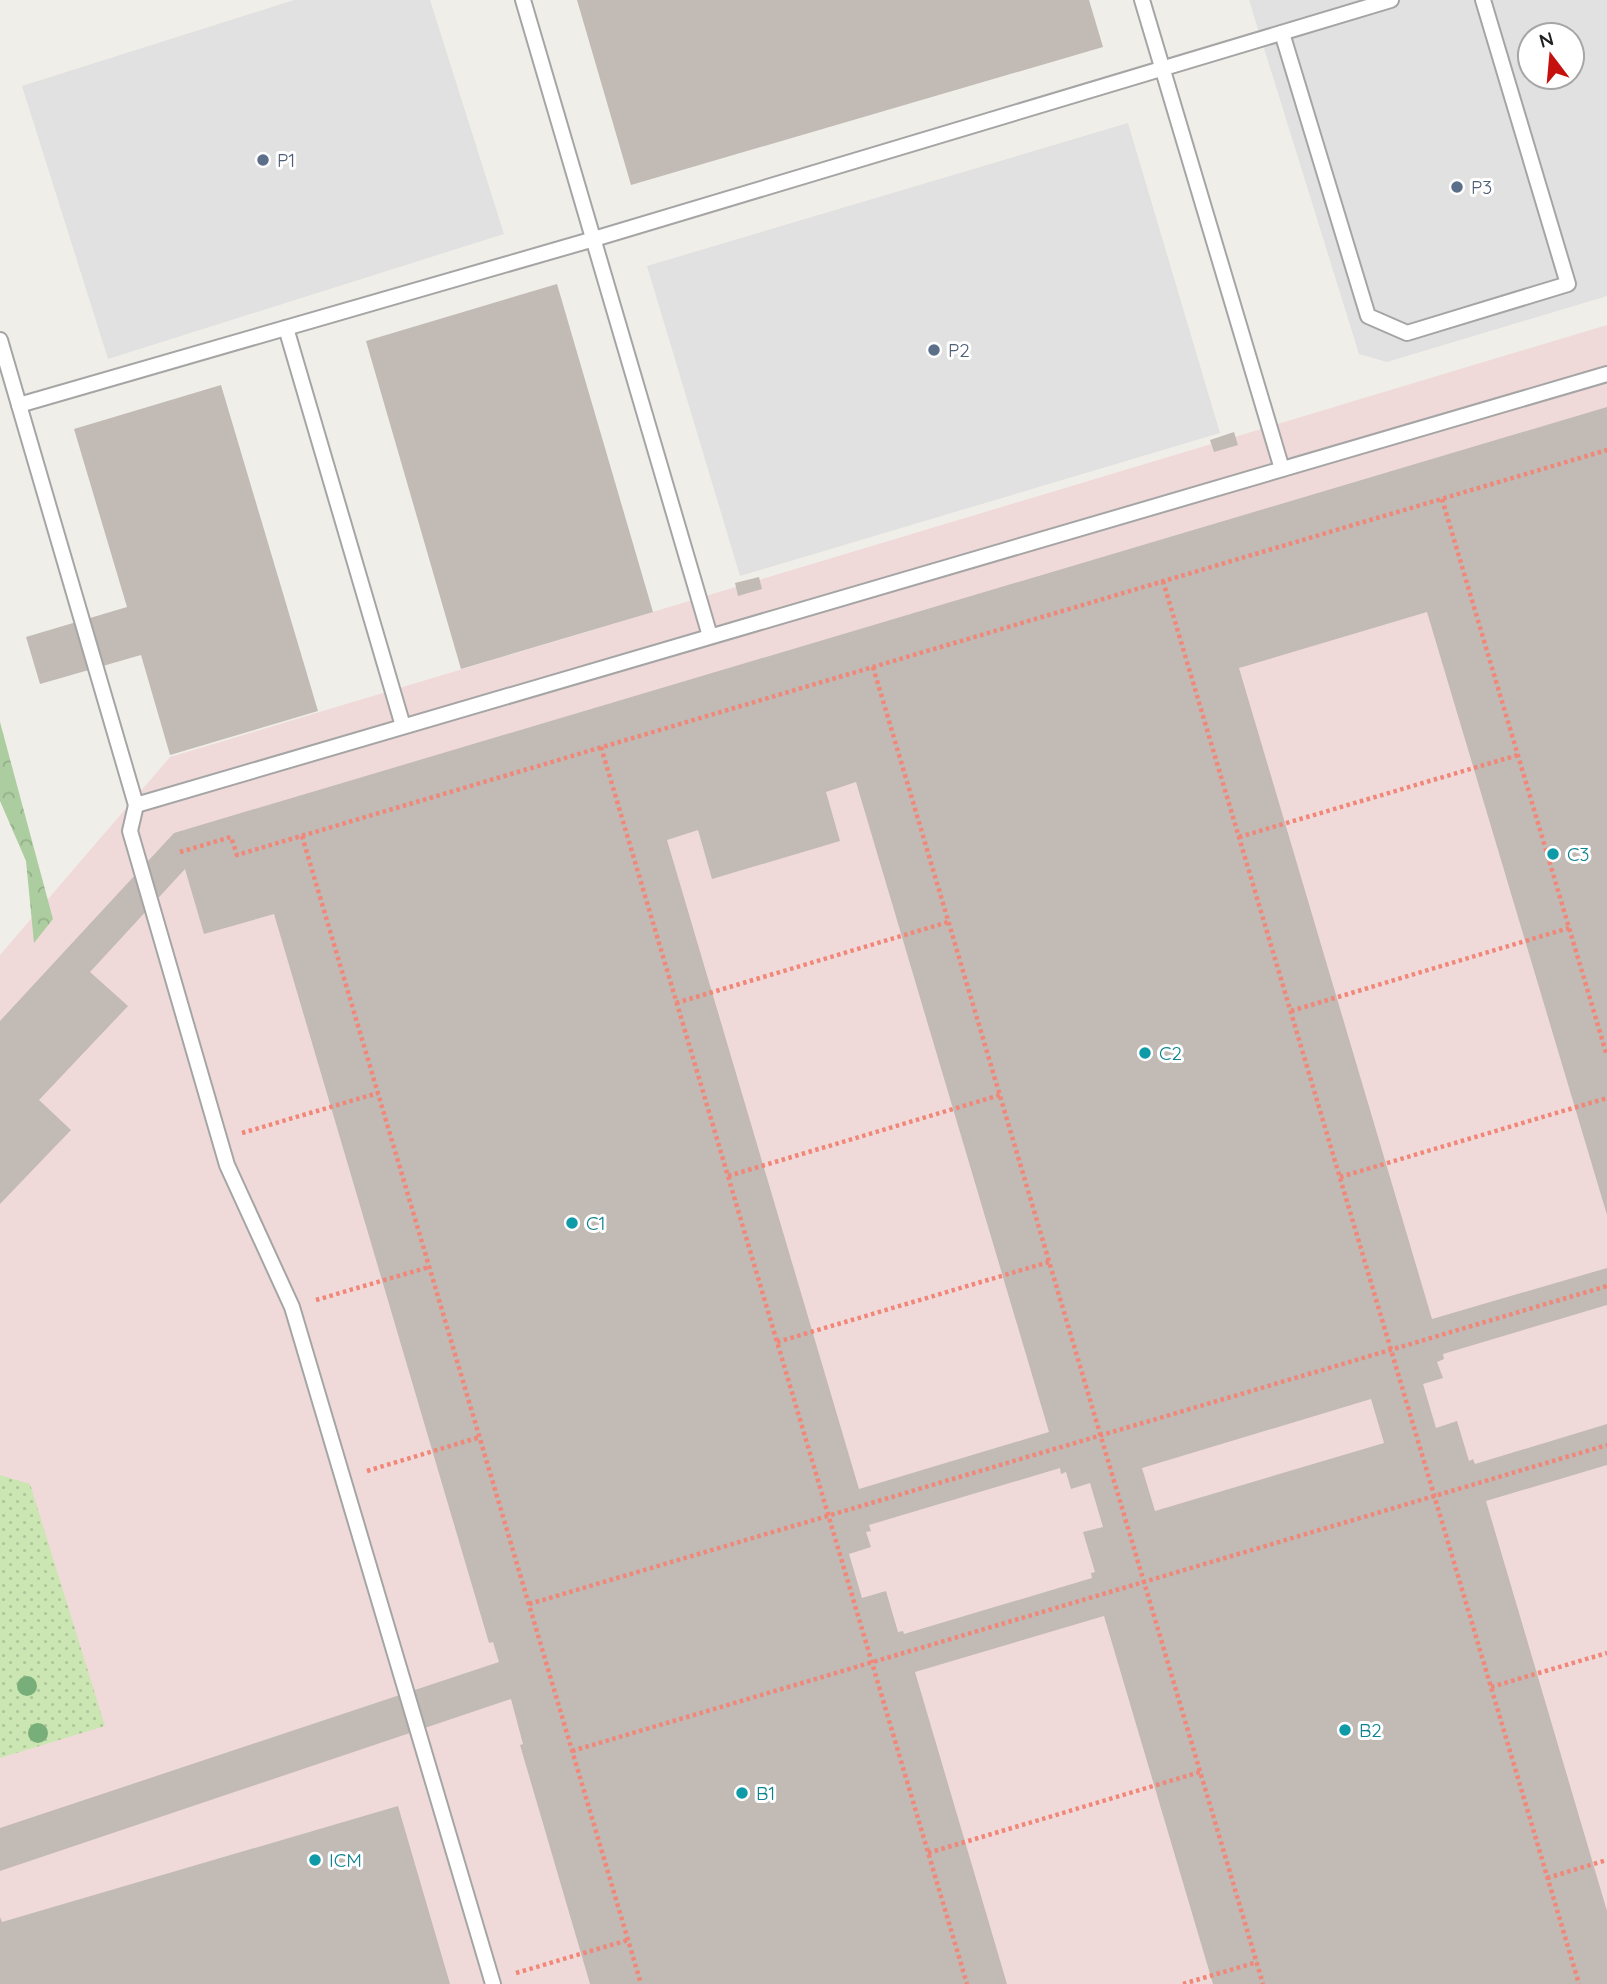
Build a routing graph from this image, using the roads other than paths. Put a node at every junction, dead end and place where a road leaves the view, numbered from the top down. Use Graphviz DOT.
graph roads {
  1 [pos="523,0"];
  2 [pos="1142,0"];
  3 [pos="1391,0"];
  4 [pos="1483,0"];
  5 [pos="1282,33"];
  6 [pos="1163,69"];
  7 [pos="594,239"];
  8 [pos="286,328"];
  9 [pos="0,340"];
  10 [pos="1607,374"];
  11 [pos="19,405"];
  12 [pos="1282,469"];
  13 [pos="710,636"];
  14 [pos="403,726"];
  15 [pos="136,804"];
  16 [pos="492,1982"];
  1 -- 7 [label="lane"];
  2 -- 6 [label="lane"];
  3 -- 5 [label="lane"];
  4 -- 5 [label="lane"];
  5 -- 6 [label="lane"];
  6 -- 7 [label="lane"];
  6 -- 12 [label="lane"];
  7 -- 8 [label="lane"];
  7 -- 13 [label="lane"];
  8 -- 11 [label="lane"];
  8 -- 14 [label="lane"];
  9 -- 11 [label="lane"];
  10 -- 12 [label="lane"];
  11 -- 15 [label="lane"];
  12 -- 13 [label="lane"];
  13 -- 14 [label="lane"];
  14 -- 15 [label="lane"];
  15 -- 16 [label="lane"];
}
